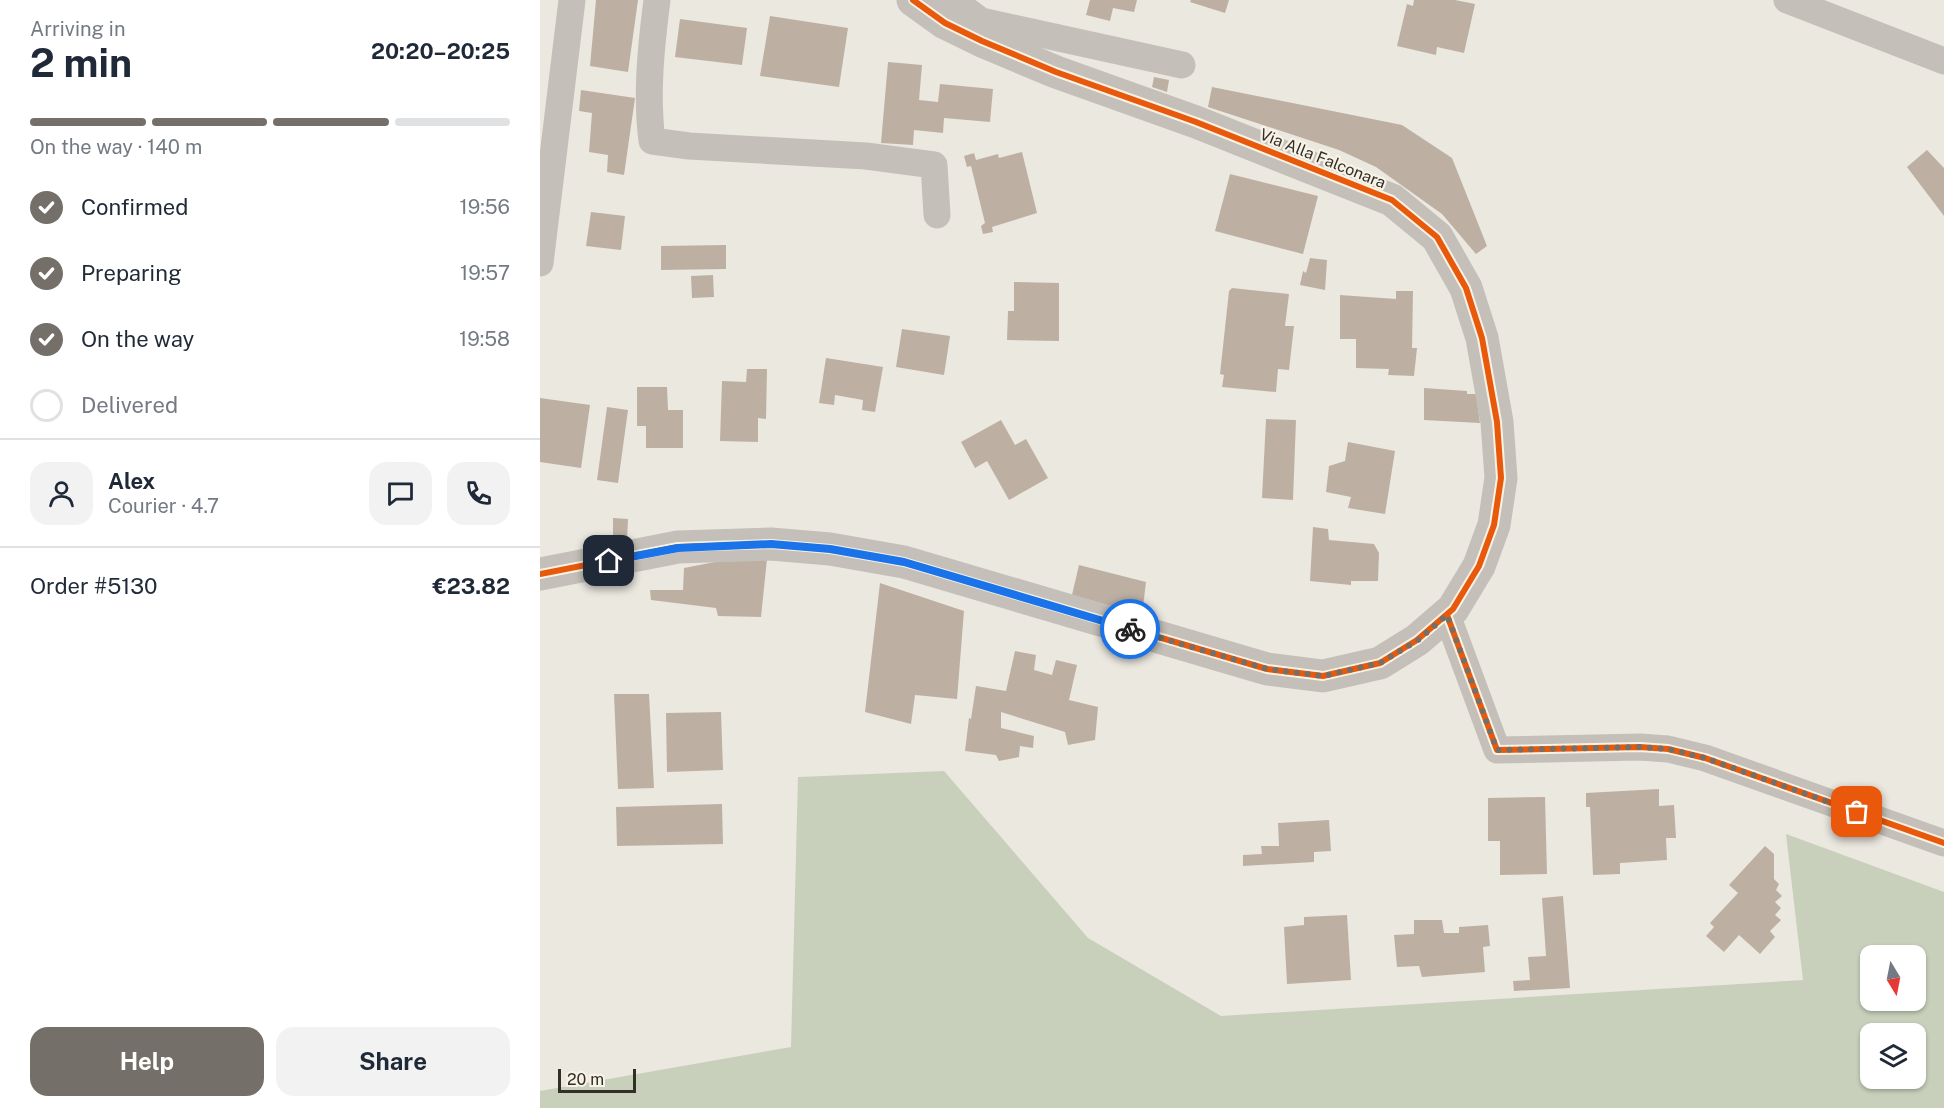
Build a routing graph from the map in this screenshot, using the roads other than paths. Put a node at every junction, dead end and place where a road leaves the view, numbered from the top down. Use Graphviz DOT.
graph roads {
  1 [pos="572,0"];
  2 [pos="657,0"];
  3 [pos="917,0"];
  4 [pos="953,0"];
  5 [pos="1787,0"];
  6 [pos="1944,61"];
  7 [pos="1182,65"];
  8 [pos="937,215"];
  9 [pos="540,264"];
  10 [pos="540,574"];
  11 [pos="1447,615"];
  12 [pos="1944,843"];
  1 -- 9 [label="street"];
  2 -- 8 [label="street"];
  3 -- 11 [label="street, Via Alla Falconara"];
  4 -- 7 [label="street"];
  5 -- 6 [label="street"];
  10 -- 11 [label="street, Via Alla Falconara"];
  11 -- 12 [label="street"];
}
